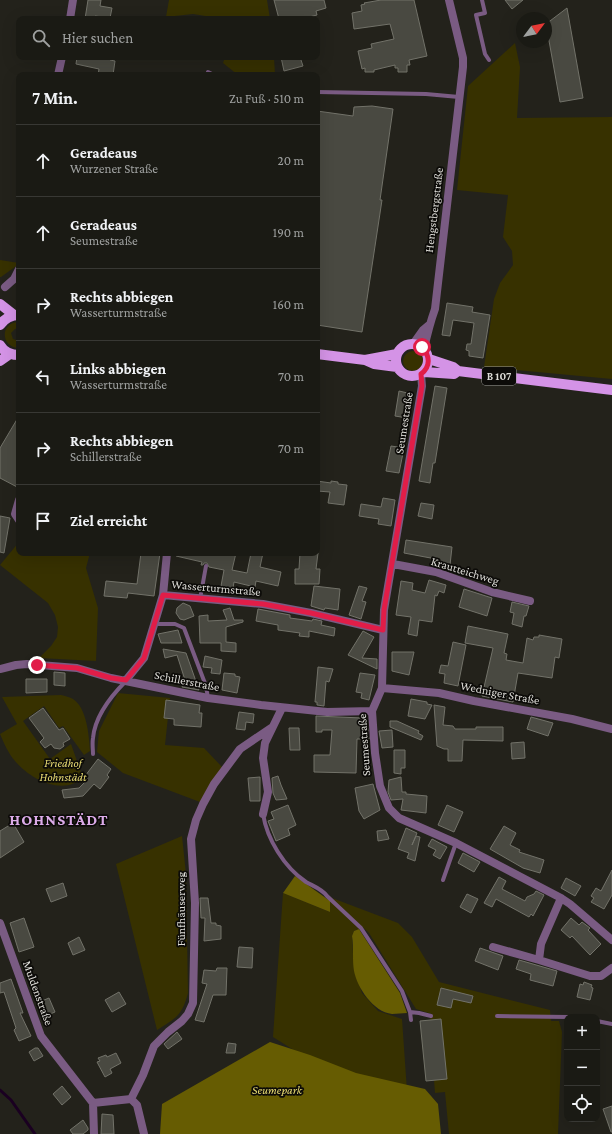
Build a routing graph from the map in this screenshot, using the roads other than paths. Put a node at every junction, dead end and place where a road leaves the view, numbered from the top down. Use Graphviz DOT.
graph roads {
  1 [pos="73,0"];
  2 [pos="449,0"];
  3 [pos="482,0"];
  4 [pos="70,16"];
  5 [pos="61,60"];
  6 [pos="489,60"];
  7 [pos="59,72"];
  8 [pos="320,92"];
  9 [pos="459,97"];
  10 [pos="16,275"];
  11 [pos="2,285"];
  12 [pos="0,304"];
  13 [pos="16,315"];
  14 [pos="1,323"];
  15 [pos="429,325"];
  16 [pos="413,344"];
  17 [pos="0,345"];
  18 [pos="424,349"];
  19 [pos="15,354"];
  20 [pos="320,354"];
  21 [pos="397,354"];
  22 [pos="429,359"];
  23 [pos="0,360"];
  24 [pos="365,360"];
  25 [pos="398,367"];
  26 [pos="458,371"];
  27 [pos="423,373"];
  28 [pos="612,390"];
  29 [pos="167,556"];
  30 [pos="393,564"];
  31 [pos="206,566"];
  32 [pos="163,595"];
  33 [pos="200,599"];
  34 [pos="530,601"];
  35 [pos="154,624"];
  36 [pos="383,630"];
  37 [pos="0,670"];
  38 [pos="126,680"];
  39 [pos="382,688"];
  40 [pos="208,698"];
  41 [pos="282,708"];
  42 [pos="372,711"];
  43 [pos="271,728"];
  44 [pos="612,729"];
  45 [pos="93,754"];
  46 [pos="263,814"];
  47 [pos="456,843"];
  48 [pos="442,880"];
  49 [pos="561,898"];
  50 [pos="0,923"];
  51 [pos="612,940"];
  52 [pos="493,947"];
  53 [pos="539,960"];
  54 [pos="612,968"];
  55 [pos="410,1012"];
  56 [pos="431,1016"];
  57 [pos="497,1016"];
  58 [pos="564,1017"];
  59 [pos="411,1020"];
  60 [pos="600,1022"];
  61 [pos="612,1024"];
  62 [pos="131,1099"];
  63 [pos="93,1103"];
  64 [pos="94,1134"];
  65 [pos="144,1134"];
  1 -- 4 [label="street"];
  2 -- 9 [label="street, Hengstbergstraße"];
  3 -- 6 [label="lane"];
  5 -- 7 [label="street"];
  8 -- 9 [label="lane"];
  9 -- 15 [label="street, Hengstbergstraße"];
  10 -- 11 [label="street"];
  12 -- 13 [label="main road"];
  13 -- 14 [label="main road"];
  15 -- 16 [label="street, Hengstbergstraße"];
  15 -- 18 [label="street, Hengstbergstraße"];
  16 -- 18 [label="main road"];
  16 -- 21 [label="main road, B 107"];
  17 -- 19 [label="main road"];
  18 -- 22 [label="main road"];
  19 -- 23 [label="main road"];
  20 -- 24 [label="main road, B 107"];
  21 -- 24 [label="main road, B 107"];
  21 -- 25 [label="main road"];
  22 -- 26 [label="main road, B 107"];
  22 -- 27 [label="main road"];
  24 -- 25 [label="main road, B 107"];
  25 -- 27 [label="main road, B 107"];
  26 -- 27 [label="main road, B 107"];
  26 -- 28 [label="main road, B 107"];
  27 -- 30 [label="street, Seumestraße"];
  29 -- 32 [label="street, Wasserturmstraße"];
  30 -- 34 [label="street, Krautteichweg"];
  30 -- 36 [label="street, Seumestraße"];
  31 -- 33 [label="lane"];
  32 -- 33 [label="street, Wasserturmstraße"];
  32 -- 35 [label="street, Wasserturmstraße"];
  33 -- 36 [label="street, Wasserturmstraße"];
  35 -- 38 [label="street, Wasserturmstraße"];
  35 -- 40 [label="lane"];
  36 -- 39 [label="street, Seumestraße"];
  37 -- 38 [label="street, Schillerstraße"];
  38 -- 40 [label="street, Schillerstraße"];
  38 -- 45 [label="lane"];
  39 -- 42 [label="street, Seumestraße"];
  39 -- 44 [label="street, Wedniger Straße"];
  40 -- 41 [label="street, Schillerstraße"];
  41 -- 42 [label="street, Schillerstraße"];
  41 -- 43 [label="street, Fünfhäuserweg"];
  42 -- 47 [label="street, Seumestraße"];
  43 -- 46 [label="street, Fünfhäuserweg"];
  43 -- 62 [label="street, Fünfhäuserweg"];
  46 -- 55 [label="lane"];
  47 -- 48 [label="lane"];
  47 -- 49 [label="street, Seumestraße"];
  49 -- 51 [label="street, Seumestraße"];
  49 -- 53 [label="street"];
  50 -- 63 [label="street, Muldenstraße"];
  52 -- 53 [label="street"];
  53 -- 54 [label="street"];
  55 -- 56 [label="lane"];
  55 -- 59 [label="lane"];
  57 -- 58 [label="lane"];
  60 -- 61 [label="lane"];
  62 -- 63 [label="street"];
  62 -- 65 [label="street"];
  63 -- 64 [label="street"];
}
